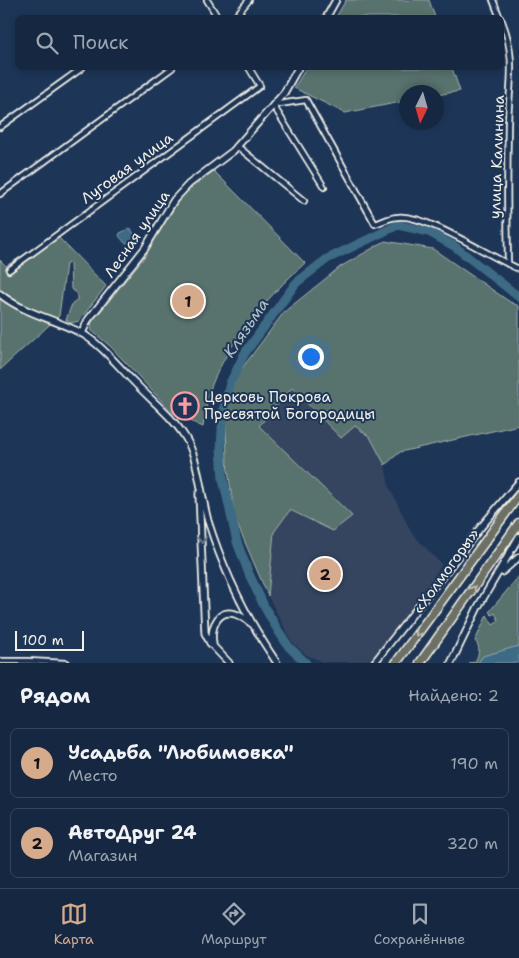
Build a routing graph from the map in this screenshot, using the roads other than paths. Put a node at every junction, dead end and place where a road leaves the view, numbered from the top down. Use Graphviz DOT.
graph roads {
  1 [pos="207,0"];
  2 [pos="248,0"];
  3 [pos="336,0"];
  4 [pos="493,0"];
  5 [pos="216,15"];
  6 [pos="236,15"];
  7 [pos="328,15"];
  8 [pos="499,15"];
  9 [pos="504,26"];
  10 [pos="79,70"];
  11 [pos="169,70"];
  12 [pos="250,70"];
  13 [pos="297,70"];
  14 [pos="274,105"];
  15 [pos="0,127"];
  16 [pos="237,146"];
  17 [pos="324,187"];
  18 [pos="0,194"];
  19 [pos="304,200"];
  20 [pos="508,264"];
  21 [pos="519,269"];
  22 [pos="9,270"];
  23 [pos="0,294"];
  24 [pos="82,333"];
  25 [pos="197,474"];
  26 [pos="519,482"];
  27 [pos="519,495"];
  28 [pos="519,523"];
  29 [pos="519,537"];
  30 [pos="519,557"];
  31 [pos="495,579"];
  32 [pos="254,625"];
  33 [pos="214,646"];
  34 [pos="422,660"];
  35 [pos="0,661"];
  36 [pos="66,663"];
  37 [pos="228,663"];
  38 [pos="277,663"];
  39 [pos="374,663"];
  40 [pos="396,663"];
  41 [pos="451,663"];
  1 -- 5 [label="street"];
  2 -- 6 [label="street"];
  3 -- 7 [label="main road"];
  4 -- 8 [label="street"];
  9 -- 20 [label="street, улица Калинина"];
  10 -- 15 [label="street"];
  11 -- 18 [label="street"];
  12 -- 22 [label="street, Луговая улица"];
  13 -- 14 [label="main road, Лесная улица"];
  14 -- 16 [label="main road, Лесная улица"];
  14 -- 17 [label="street"];
  14 -- 20 [label="street"];
  16 -- 19 [label="street"];
  16 -- 24 [label="main road, Лесная улица"];
  20 -- 21 [label="street"];
  23 -- 24 [label="main road"];
  24 -- 25 [label="main road"];
  25 -- 32 [label="main road"];
  25 -- 33 [label="main road, one-way"];
  26 -- 39 [label="main road"];
  27 -- 40 [label="highway, «Холмогоры», one-way"];
  34 -- 28 [label="highway, «Холмогоры», one-way"];
  29 -- 31 [label="main road"];
  30 -- 31 [label="main road"];
  31 -- 41 [label="main road"];
  32 -- 33 [label="main road"];
  32 -- 38 [label="main road"];
  33 -- 37 [label="main road"];
  35 -- 36 [label="street"];
}
